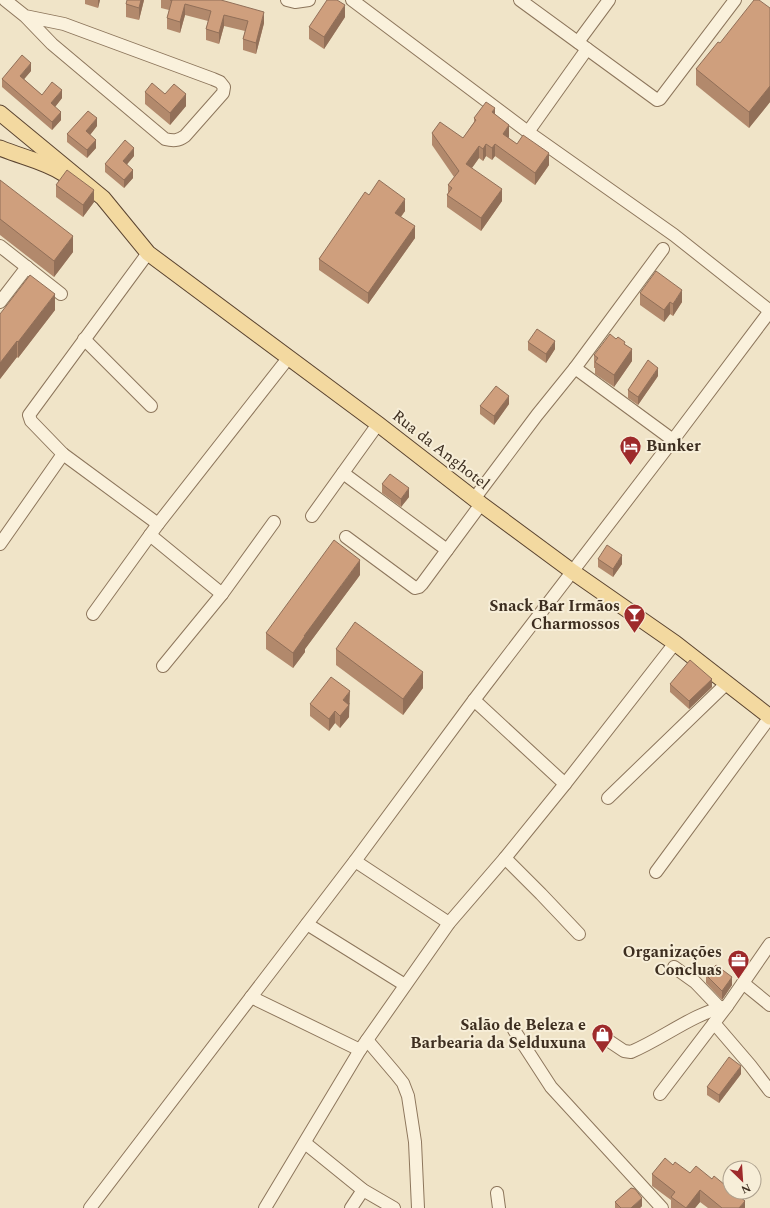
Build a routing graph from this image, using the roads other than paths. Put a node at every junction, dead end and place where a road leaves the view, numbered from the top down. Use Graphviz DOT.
graph roads {
  1 [pos="5,0"];
  2 [pos="287,0"];
  3 [pos="309,0"];
  4 [pos="520,0"];
  5 [pos="610,0"];
  6 [pos="735,0"];
  7 [pos="355,1"];
  8 [pos="25,16"];
  9 [pos="64,24"];
  10 [pos="52,44"];
  11 [pos="582,46"];
  12 [pos="0,113"];
  13 [pos="528,132"];
  14 [pos="0,148"];
  15 [pos="103,198"];
  16 [pos="0,246"];
  17 [pos="663,249"];
  18 [pos="148,253"];
  19 [pos="27,267"];
  20 [pos="61,294"];
  21 [pos="0,302"];
  22 [pos="770,311"];
  23 [pos="84,339"];
  24 [pos="289,357"];
  25 [pos="575,368"];
  26 [pos="151,406"];
  27 [pos="378,424"];
  28 [pos="673,440"];
  29 [pos="63,454"];
  30 [pos="343,473"];
  31 [pos="477,501"];
  32 [pos="312,516"];
  33 [pos="274,522"];
  34 [pos="158,524"];
  35 [pos="150,535"];
  36 [pos="346,537"];
  37 [pos="0,544"];
  38 [pos="447,550"];
  39 [pos="573,572"];
  40 [pos="222,594"];
  41 [pos="93,614"];
  42 [pos="675,644"];
  43 [pos="163,666"];
  44 [pos="727,683"];
  45 [pos="474,700"];
  46 [pos="770,717"];
  47 [pos="564,784"];
  48 [pos="608,798"];
  49 [pos="505,858"];
  50 [pos="355,861"];
  51 [pos="656,872"];
  52 [pos="449,923"];
  53 [pos="307,924"];
  54 [pos="579,934"];
  55 [pos="770,944"];
  56 [pos="674,967"];
  57 [pos="743,983"];
  58 [pos="405,985"];
  59 [pos="251,997"];
  60 [pos="770,1005"];
  61 [pos="723,1007"];
  62 [pos="714,1023"];
  63 [pos="514,1030"];
  64 [pos="606,1039"];
  65 [pos="367,1040"];
  66 [pos="360,1050"];
  67 [pos="770,1091"];
  68 [pos="660,1094"];
  69 [pos="305,1143"];
  70 [pos="363,1190"];
  71 [pos="497,1193"];
  72 [pos="90,1208"];
  73 [pos="266,1208"];
  74 [pos="351,1208"];
  75 [pos="394,1208"];
  76 [pos="418,1208"];
  77 [pos="499,1208"];
  78 [pos="662,1208"];
  1 -- 8 [label="street"];
  2 -- 3 [label="street"];
  4 -- 11 [label="street"];
  5 -- 11 [label="street"];
  6 -- 11 [label="street"];
  7 -- 13 [label="street"];
  8 -- 9 [label="street"];
  8 -- 10 [label="street"];
  9 -- 10 [label="street"];
  9 -- 10 [label="street"];
  11 -- 13 [label="street"];
  12 -- 15 [label="main road, Rua da Anghotel"];
  13 -- 22 [label="street"];
  14 -- 15 [label="main road, Rua da Anghotel"];
  15 -- 18 [label="main road, Rua da Anghotel"];
  16 -- 19 [label="street"];
  17 -- 25 [label="street"];
  18 -- 23 [label="street"];
  18 -- 24 [label="main road, Rua da Anghotel"];
  19 -- 20 [label="street"];
  19 -- 21 [label="street"];
  22 -- 28 [label="street"];
  23 -- 26 [label="street"];
  23 -- 29 [label="street"];
  24 -- 27 [label="main road, Rua da Anghotel"];
  24 -- 34 [label="street"];
  25 -- 28 [label="street"];
  25 -- 31 [label="street"];
  27 -- 30 [label="street"];
  27 -- 31 [label="main road, Rua da Anghotel"];
  28 -- 39 [label="street"];
  29 -- 34 [label="street"];
  29 -- 37 [label="street"];
  30 -- 32 [label="street"];
  30 -- 38 [label="street"];
  31 -- 38 [label="street"];
  31 -- 39 [label="main road, Rua da Anghotel"];
  33 -- 40 [label="street"];
  34 -- 35 [label="street"];
  35 -- 40 [label="street"];
  35 -- 41 [label="street"];
  36 -- 38 [label="street"];
  39 -- 42 [label="main road, Rua da Anghotel"];
  39 -- 45 [label="street"];
  40 -- 43 [label="street"];
  42 -- 44 [label="main road, Rua da Anghotel"];
  42 -- 47 [label="street"];
  44 -- 46 [label="main road, Rua da Anghotel"];
  44 -- 48 [label="street"];
  45 -- 47 [label="street"];
  45 -- 50 [label="street"];
  46 -- 51 [label="street"];
  47 -- 49 [label="street"];
  49 -- 52 [label="street"];
  49 -- 54 [label="street"];
  50 -- 52 [label="street"];
  50 -- 53 [label="street"];
  52 -- 58 [label="street"];
  53 -- 58 [label="street"];
  53 -- 59 [label="street"];
  55 -- 57 [label="street"];
  56 -- 61 [label="street"];
  57 -- 60 [label="street"];
  57 -- 61 [label="street"];
  58 -- 65 [label="street"];
  59 -- 66 [label="street"];
  59 -- 72 [label="street"];
  61 -- 62 [label="street"];
  61 -- 64 [label="street"];
  62 -- 67 [label="street"];
  62 -- 68 [label="street"];
  63 -- 78 [label="street"];
  65 -- 66 [label="street"];
  65 -- 76 [label="street"];
  66 -- 69 [label="street"];
  69 -- 70 [label="street"];
  69 -- 73 [label="street"];
  70 -- 74 [label="street"];
  70 -- 75 [label="street"];
  71 -- 77 [label="street"];
}
